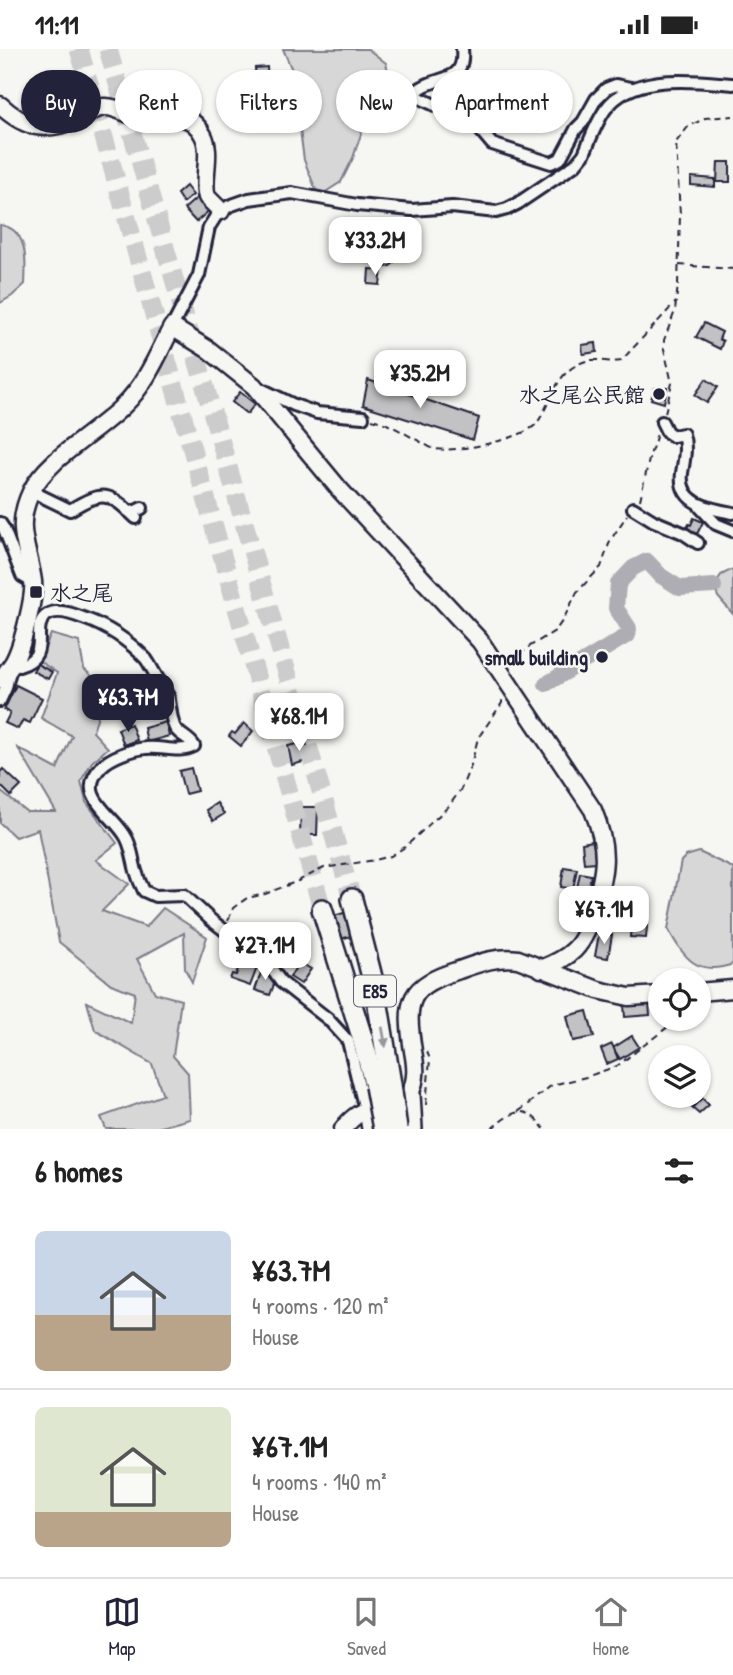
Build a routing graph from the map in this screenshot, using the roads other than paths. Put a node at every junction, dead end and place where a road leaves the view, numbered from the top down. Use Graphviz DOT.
graph roads {
  1 [pos="462,49"];
  2 [pos="733,85"];
  3 [pos="634,89"];
  4 [pos="0,105"];
  5 [pos="583,122"];
  6 [pos="584,154"];
  7 [pos="221,211"];
  8 [pos="172,327"];
  9 [pos="254,386"];
  10 [pos="363,417"];
  11 [pos="662,422"];
  12 [pos="31,491"];
  13 [pos="696,503"];
  14 [pos="142,507"];
  15 [pos="633,508"];
  16 [pos="733,513"];
  17 [pos="0,523"];
  18 [pos="733,531"];
  19 [pos="698,543"];
  20 [pos="34,583"];
  21 [pos="12,664"];
  22 [pos="0,680"];
  23 [pos="0,701"];
  24 [pos="352,899"];
  25 [pos="322,909"];
  26 [pos="541,969"];
  27 [pos="733,989"];
  28 [pos="711,991"];
  29 [pos="648,996"];
  30 [pos="383,1085"];
  31 [pos="410,1094"];
  32 [pos="367,1109"];
  33 [pos="343,1129"];
  34 [pos="372,1129"];
  35 [pos="383,1129"];
  36 [pos="397,1129"];
  37 [pos="412,1129"];
  1 -- 5 [label="street"];
  2 -- 3 [label="street"];
  3 -- 5 [label="street"];
  3 -- 6 [label="street"];
  4 -- 7 [label="street"];
  5 -- 6 [label="street"];
  6 -- 7 [label="street"];
  7 -- 8 [label="street"];
  8 -- 9 [label="street"];
  8 -- 12 [label="street"];
  9 -- 10 [label="street"];
  9 -- 26 [label="street"];
  11 -- 13 [label="street"];
  12 -- 14 [label="street"];
  12 -- 20 [label="street"];
  13 -- 16 [label="street"];
  13 -- 18 [label="street"];
  15 -- 19 [label="street"];
  17 -- 20 [label="street"];
  20 -- 21 [label="street"];
  21 -- 22 [label="street"];
  21 -- 23 [label="street"];
  21 -- 32 [label="street"];
  24 -- 30 [label="highway, E85, one-way"];
  25 -- 30 [label="highway, E85"];
  26 -- 29 [label="street"];
  26 -- 31 [label="street"];
  27 -- 28 [label="street"];
  30 -- 35 [label="highway, E85, bridge"];
  30 -- 36 [label="highway, E85, bridge"];
  31 -- 32 [label="street"];
  31 -- 37 [label="highway"];
  32 -- 33 [label="street"];
  32 -- 34 [label="highway"];
}
